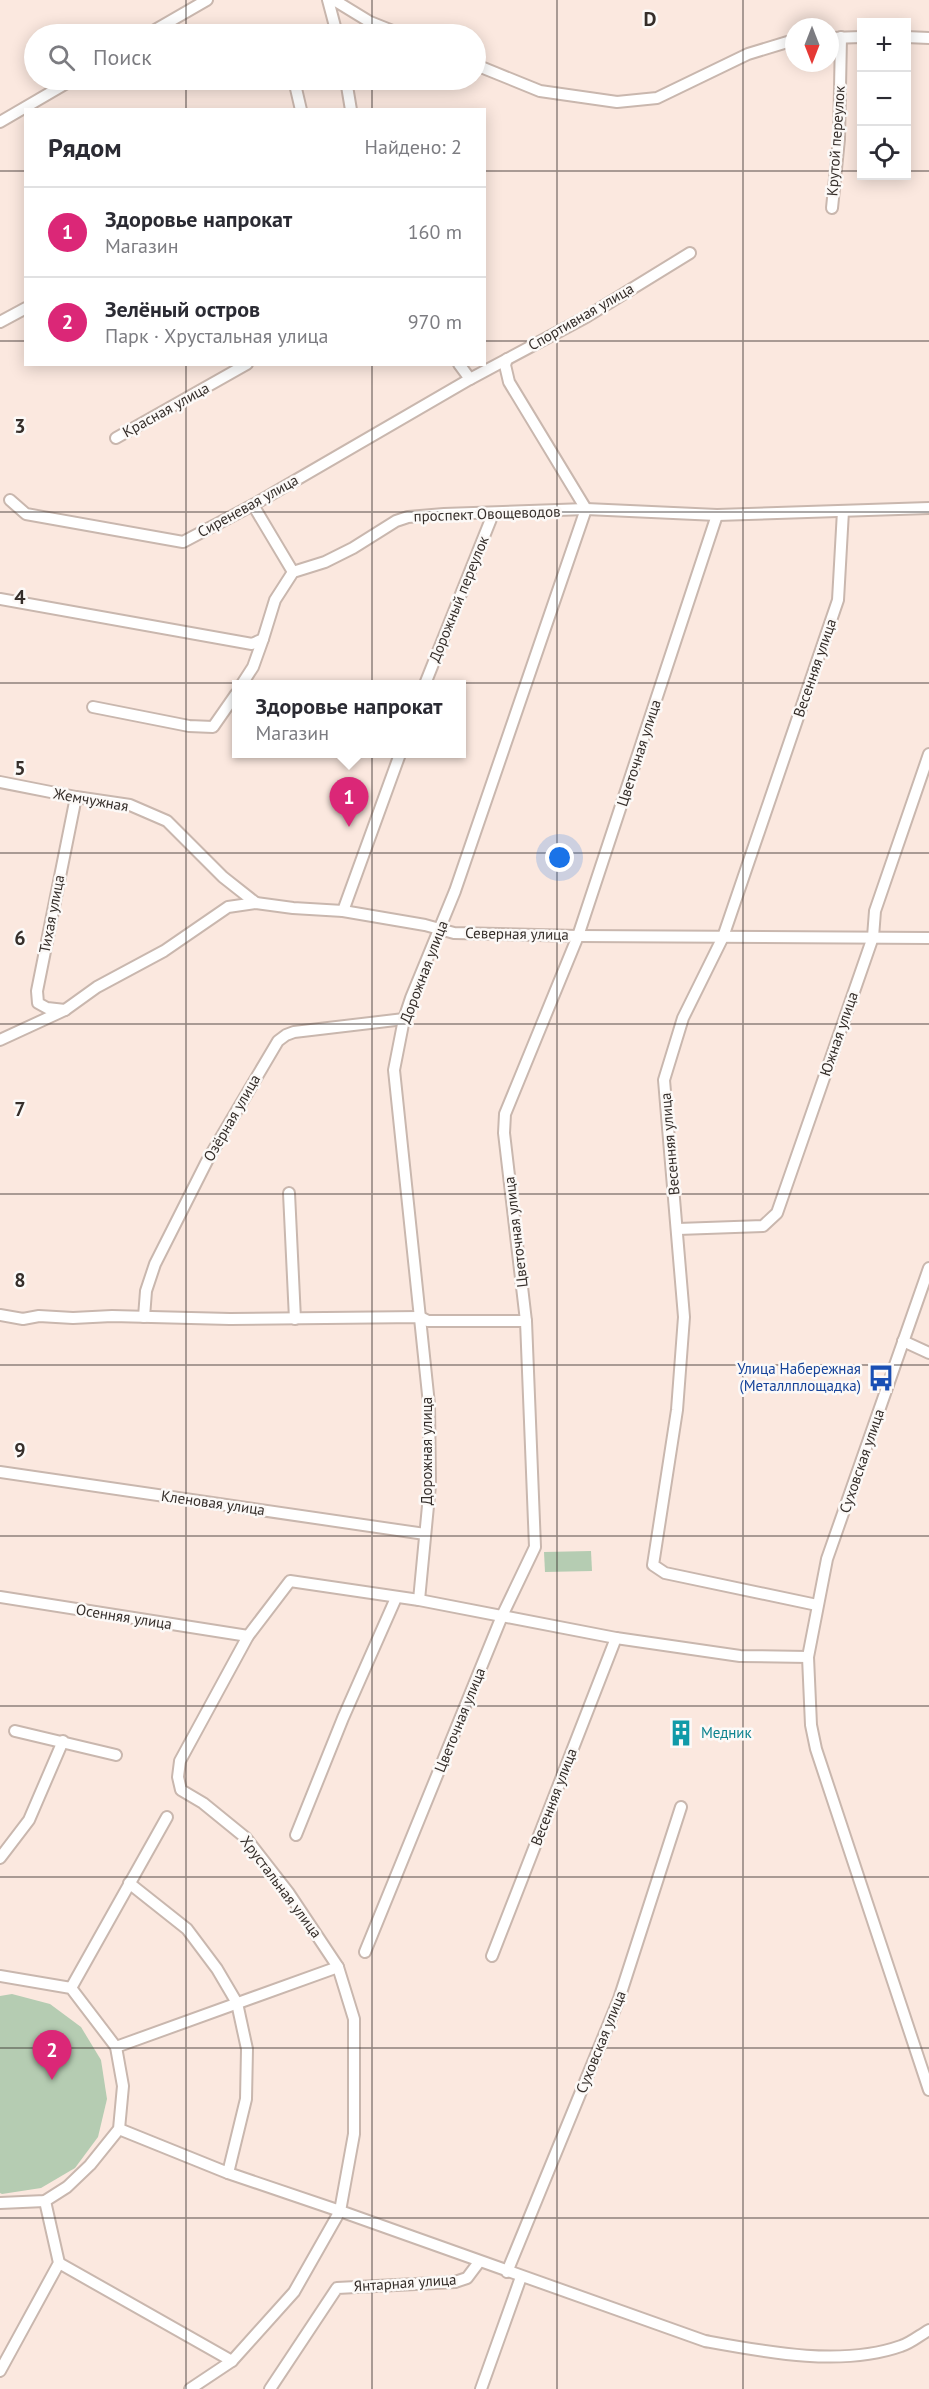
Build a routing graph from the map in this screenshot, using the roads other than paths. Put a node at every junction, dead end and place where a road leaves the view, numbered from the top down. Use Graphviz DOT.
graph roads {
  1 [pos="207,0"];
  2 [pos="328,0"];
  3 [pos="334,0"];
  4 [pos="165,24"];
  5 [pos="334,24"];
  6 [pos="375,24"];
  7 [pos="857,37"];
  8 [pos="911,37"];
  9 [pos="839,38"];
  10 [pos="929,38"];
  11 [pos="785,43"];
  12 [pos="486,69"];
  13 [pos="836,72"];
  14 [pos="55,90"];
  15 [pos="296,90"];
  16 [pos="348,90"];
  17 [pos="24,108"];
  18 [pos="24,108"];
  19 [pos="301,108"];
  20 [pos="351,108"];
  21 [pos="0,122"];
  22 [pos="832,208"];
  23 [pos="690,253"];
  24 [pos="24,309"];
  25 [pos="0,322"];
  26 [pos="507,359"];
  27 [pos="243,366"];
  28 [pos="460,366"];
  29 [pos="470,379"];
  30 [pos="116,438"];
  31 [pos="10,500"];
  32 [pos="253,505"];
  33 [pos="929,508"];
  34 [pos="586,509"];
  35 [pos="843,511"];
  36 [pos="493,514"];
  37 [pos="717,515"];
  38 [pos="293,572"];
  39 [pos="0,599"];
  40 [pos="263,639"];
  41 [pos="245,680"];
  42 [pos="427,680"];
  43 [pos="232,701"];
  44 [pos="93,707"];
  45 [pos="929,754"];
  46 [pos="398,758"];
  47 [pos="0,782"];
  48 [pos="76,798"];
  49 [pos="256,903"];
  50 [pos="344,911"];
  51 [pos="439,929"];
  52 [pos="578,936"];
  53 [pos="723,936"];
  54 [pos="873,937"];
  55 [pos="929,938"];
  56 [pos="65,1010"];
  57 [pos="404,1019"];
  58 [pos="0,1040"];
  59 [pos="290,1194"];
  60 [pos="678,1229"];
  61 [pos="929,1268"];
  62 [pos="0,1315"];
  63 [pos="144,1317"];
  64 [pos="420,1317"];
  65 [pos="295,1319"];
  66 [pos="526,1321"];
  67 [pos="903,1341"];
  68 [pos="929,1353"];
  69 [pos="0,1473"];
  70 [pos="425,1534"];
  71 [pos="0,1597"];
  72 [pos="396,1598"];
  73 [pos="418,1600"];
  74 [pos="817,1605"];
  75 [pos="502,1616"];
  76 [pos="248,1636"];
  77 [pos="616,1638"];
  78 [pos="807,1657"];
  79 [pos="15,1731"];
  80 [pos="63,1741"];
  81 [pos="116,1755"];
  82 [pos="681,1807"];
  83 [pos="167,1816"];
  84 [pos="296,1835"];
  85 [pos="0,1858"];
  86 [pos="129,1883"];
  87 [pos="365,1952"];
  88 [pos="492,1956"];
  89 [pos="338,1967"];
  90 [pos="0,1976"];
  91 [pos="71,1988"];
  92 [pos="237,2003"];
  93 [pos="116,2048"];
  94 [pos="929,2091"];
  95 [pos="119,2129"];
  96 [pos="228,2173"];
  97 [pos="45,2201"];
  98 [pos="0,2203"];
  99 [pos="340,2211"];
  100 [pos="479,2262"];
  101 [pos="59,2263"];
  102 [pos="507,2272"];
  103 [pos="521,2277"];
  104 [pos="929,2330"];
  105 [pos="232,2361"];
  106 [pos="0,2371"];
  107 [pos="190,2389"];
  108 [pos="270,2389"];
  109 [pos="481,2389"];
  1 -- 4 [label="street"];
  2 -- 5 [label="street"];
  3 -- 6 [label="street"];
  7 -- 9 [label="street"];
  8 -- 10 [label="street"];
  11 -- 12 [label="street"];
  13 -- 22 [label="street, Крутой переулок"];
  14 -- 17 [label="street"];
  15 -- 19 [label="street"];
  16 -- 20 [label="street"];
  18 -- 21 [label="street"];
  23 -- 26 [label="street, Спортивная улица"];
  24 -- 25 [label="street"];
  26 -- 29 [label="street, Спортивная улица"];
  26 -- 34 [label="street"];
  27 -- 30 [label="street, Красная улица"];
  28 -- 29 [label="street"];
  29 -- 32 [label="street, Сиреневая улица"];
  31 -- 32 [label="street, Сиреневая улица"];
  32 -- 38 [label="street"];
  33 -- 35 [label="street, проспект Овощеводов"];
  34 -- 36 [label="street, проспект Овощеводов"];
  34 -- 37 [label="street, проспект Овощеводов"];
  34 -- 51 [label="street, Дорожная улица"];
  35 -- 37 [label="street, проспект Овощеводов"];
  35 -- 53 [label="street, Весенняя улица"];
  36 -- 38 [label="street, проспект Овощеводов"];
  36 -- 42 [label="street, Дорожный переулок"];
  37 -- 52 [label="street, Цветочная улица"];
  38 -- 40 [label="street"];
  39 -- 40 [label="street"];
  40 -- 41 [label="street"];
  43 -- 44 [label="street"];
  45 -- 54 [label="street, Южная улица"];
  46 -- 50 [label="street"];
  47 -- 48 [label="street, Жемчужная"];
  48 -- 49 [label="street, Жемчужная"];
  48 -- 56 [label="street, Тихая улица"];
  49 -- 50 [label="street, Северная улица"];
  49 -- 56 [label="street, Северная улица"];
  50 -- 51 [label="street, Северная улица"];
  51 -- 52 [label="street, Северная улица"];
  51 -- 57 [label="street, Дорожная улица"];
  52 -- 53 [label="street, Северная улица"];
  52 -- 66 [label="street, Цветочная улица"];
  53 -- 54 [label="street, Северная улица"];
  53 -- 60 [label="street, Весенняя улица"];
  54 -- 55 [label="street, Северная улица"];
  54 -- 60 [label="street, Южная улица"];
  56 -- 58 [label="street, Северная улица"];
  57 -- 63 [label="street, Озёрная улица"];
  57 -- 64 [label="street, Дорожная улица"];
  59 -- 65 [label="street"];
  60 -- 74 [label="street, Весенняя улица"];
  61 -- 67 [label="street, Суховская улица"];
  62 -- 63 [label="street"];
  63 -- 65 [label="street"];
  64 -- 65 [label="street"];
  64 -- 66 [label="street"];
  64 -- 70 [label="street, Дорожная улица"];
  66 -- 75 [label="street, Цветочная улица"];
  67 -- 68 [label="street"];
  67 -- 74 [label="street, Суховская улица"];
  69 -- 70 [label="street, Кленовая улица"];
  70 -- 73 [label="street, Дорожная улица"];
  71 -- 76 [label="street, Осенняя улица"];
  72 -- 73 [label="street"];
  72 -- 76 [label="street"];
  72 -- 84 [label="street"];
  73 -- 75 [label="street"];
  74 -- 78 [label="street, Суховская улица"];
  75 -- 77 [label="street"];
  75 -- 87 [label="street, Цветочная улица"];
  76 -- 89 [label="street, Хрустальная улица"];
  77 -- 78 [label="street"];
  77 -- 88 [label="street, Весенняя улица"];
  78 -- 94 [label="street, Суховская улица"];
  79 -- 80 [label="street"];
  80 -- 81 [label="street"];
  80 -- 85 [label="street"];
  82 -- 102 [label="street, Суховская улица"];
  83 -- 86 [label="street"];
  86 -- 91 [label="street"];
  86 -- 92 [label="street"];
  89 -- 92 [label="street"];
  89 -- 99 [label="street"];
  90 -- 91 [label="street"];
  91 -- 93 [label="street"];
  92 -- 93 [label="street"];
  92 -- 96 [label="street"];
  93 -- 95 [label="street"];
  95 -- 96 [label="street"];
  95 -- 97 [label="street"];
  96 -- 99 [label="street"];
  97 -- 98 [label="street"];
  97 -- 101 [label="street"];
  99 -- 100 [label="street"];
  99 -- 105 [label="street"];
  100 -- 102 [label="street"];
  100 -- 108 [label="street, Янтарная улица"];
  101 -- 105 [label="street"];
  101 -- 106 [label="street"];
  102 -- 103 [label="street"];
  103 -- 104 [label="street"];
  103 -- 109 [label="street"];
  105 -- 107 [label="street"];
}
